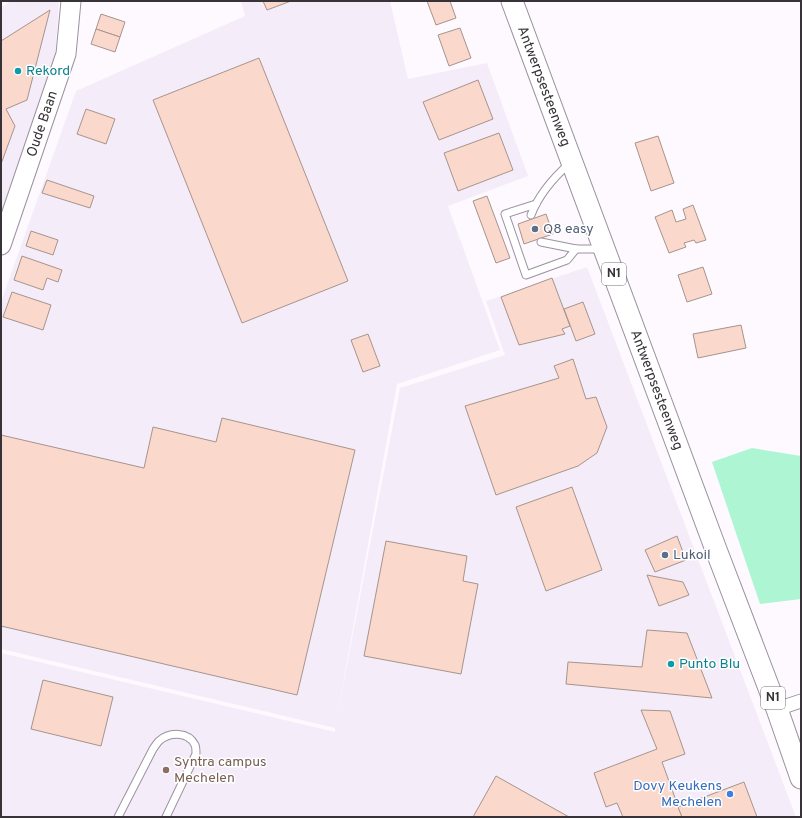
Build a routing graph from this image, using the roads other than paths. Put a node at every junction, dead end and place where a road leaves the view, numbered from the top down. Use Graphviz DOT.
graph roads {
  1 [pos="71,1"];
  2 [pos="512,1"];
  3 [pos="572,162"];
  4 [pos="536,204"];
  5 [pos="531,215"];
  6 [pos="541,242"];
  7 [pos="1,244"];
  8 [pos="576,249"];
  9 [pos="604,249"];
  10 [pos="801,701"];
  11 [pos="778,709"];
  12 [pos="801,778"];
  13 [pos="118,817"];
  14 [pos="166,817"];
  1 -- 7 [label="street, Oude Baan"];
  2 -- 3 [label="main road, Antwerpsesteenweg / N1"];
  3 -- 4 [label="lane"];
  3 -- 9 [label="main road, Antwerpsesteenweg / N1"];
  4 -- 5 [label="lane"];
  4 -- 8 [label="lane"];
  6 -- 8 [label="lane"];
  8 -- 9 [label="lane"];
  9 -- 11 [label="main road, Antwerpsesteenweg / N1"];
  10 -- 11 [label="street"];
  11 -- 12 [label="main road, Antwerpsesteenweg / N1"];
  13 -- 14 [label="lane"];
}
